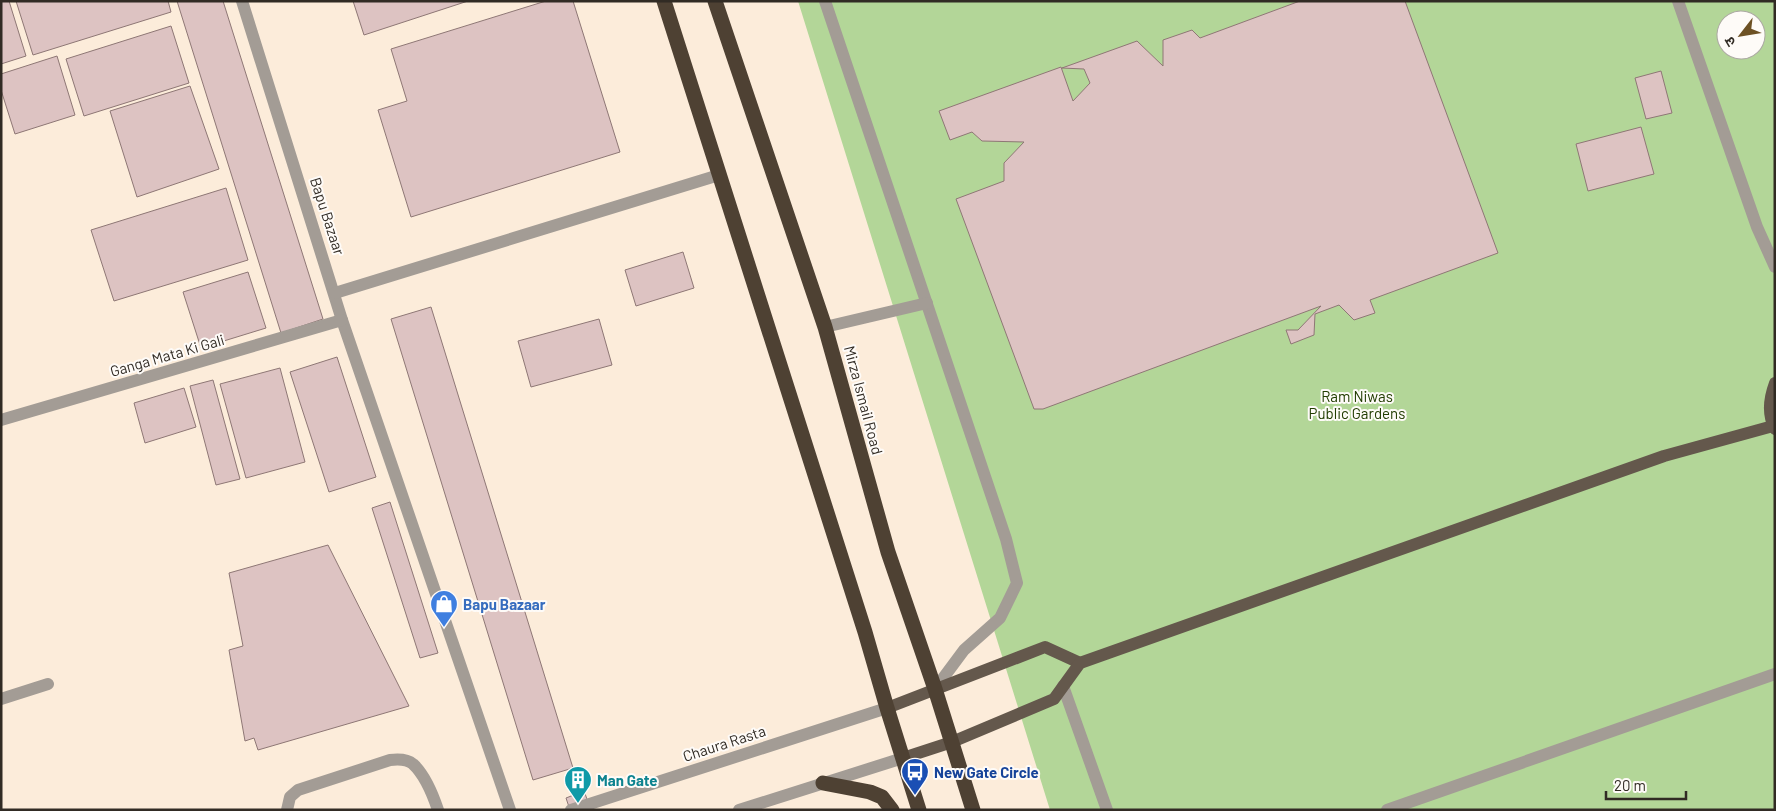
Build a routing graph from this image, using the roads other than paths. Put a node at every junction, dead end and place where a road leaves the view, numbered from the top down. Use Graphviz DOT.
graph roads {
  1 [pos="242,1"];
  2 [pos="664,1"];
  3 [pos="715,1"];
  4 [pos="825,1"];
  5 [pos="1678,1"];
  6 [pos="719,175"];
  7 [pos="1775,267"];
  8 [pos="335,293"];
  9 [pos="926,303"];
  10 [pos="342,320"];
  11 [pos="826,327"];
  12 [pos="1775,383"];
  13 [pos="1,420"];
  14 [pos="1774,427"];
  15 [pos="1080,663"];
  16 [pos="1775,674"];
  17 [pos="48,684"];
  18 [pos="1063,686"];
  19 [pos="935,688"];
  20 [pos="1,699"];
  21 [pos="887,708"];
  22 [pos="952,742"];
  23 [pos="903,758"];
  24 [pos="823,784"];
  25 [pos="286,810"];
  26 [pos="438,810"];
  27 [pos="510,810"];
  28 [pos="571,810"];
  29 [pos="739,810"];
  30 [pos="892,810"];
  31 [pos="919,810"];
  32 [pos="974,810"];
  33 [pos="1107,810"];
  34 [pos="1387,810"];
  1 -- 8 [label="street, Bapu Bazaar"];
  2 -- 6 [label="highway"];
  3 -- 11 [label="highway, Mirza Ismail Road"];
  4 -- 9 [label="street"];
  5 -- 7 [label="street"];
  6 -- 8 [label="street"];
  6 -- 21 [label="highway"];
  8 -- 10 [label="street, Bapu Bazaar"];
  9 -- 11 [label="street"];
  9 -- 19 [label="street"];
  10 -- 13 [label="street, Ganga Mata Ki Gali"];
  10 -- 27 [label="street, Bapu Bazaar"];
  11 -- 19 [label="highway, Mirza Ismail Road"];
  12 -- 14 [label="main road"];
  14 -- 15 [label="main road"];
  15 -- 18 [label="main road"];
  15 -- 19 [label="main road"];
  16 -- 34 [label="street"];
  17 -- 20 [label="street"];
  18 -- 22 [label="main road"];
  18 -- 33 [label="street"];
  19 -- 21 [label="main road"];
  19 -- 22 [label="highway, Mirza Ismail Road"];
  21 -- 23 [label="highway"];
  21 -- 28 [label="street, Chaura Rasta"];
  22 -- 23 [label="main road"];
  22 -- 32 [label="highway, Mirza Ismail Road"];
  23 -- 24 [label="street"];
  23 -- 31 [label="highway"];
  24 -- 29 [label="street"];
  24 -- 30 [label="highway"];
  25 -- 26 [label="street"];
}
